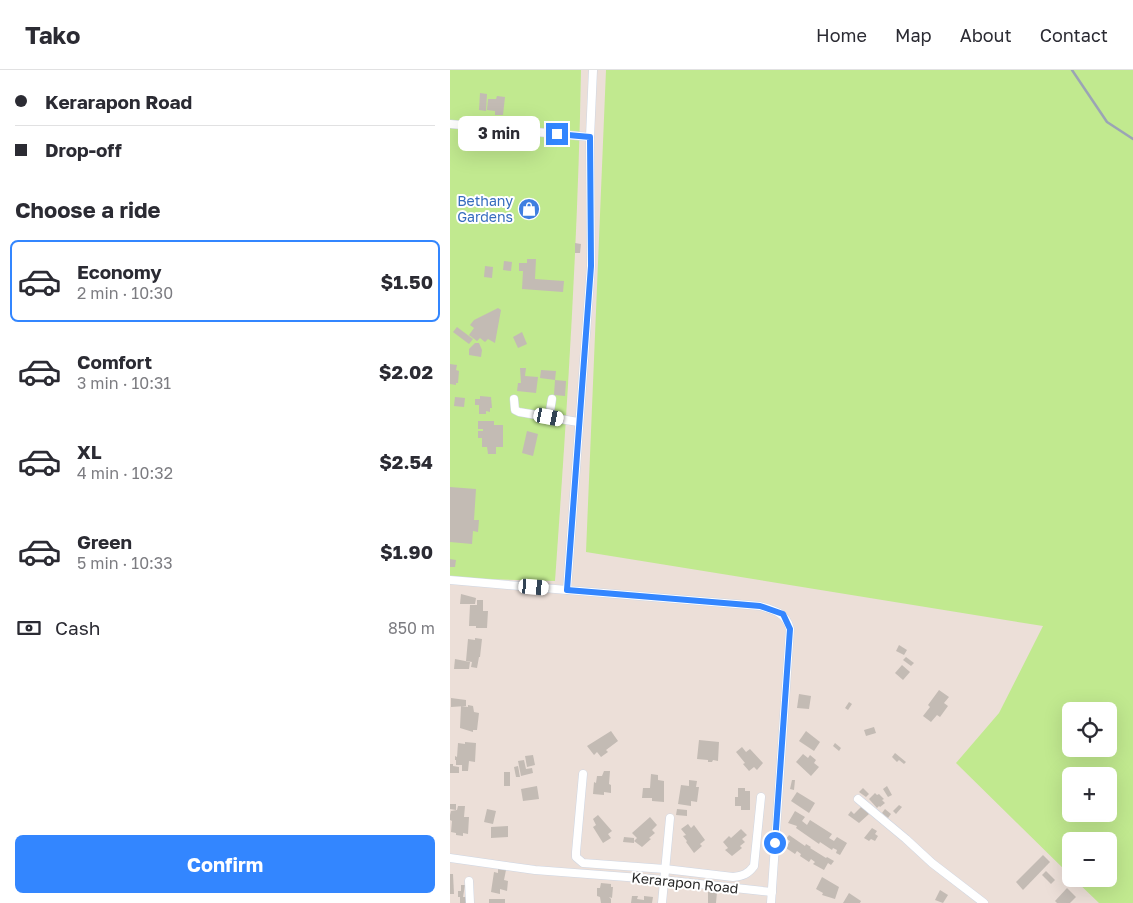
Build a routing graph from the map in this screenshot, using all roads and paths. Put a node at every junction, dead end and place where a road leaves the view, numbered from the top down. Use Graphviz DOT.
graph roads {
  1 [pos="593,70"];
  2 [pos="450,124"];
  3 [pos="590,137"];
  4 [pos="514,399"];
  5 [pos="552,399"];
  6 [pos="549,417"];
  7 [pos="578,422"];
  8 [pos="450,580"];
  9 [pos="567,590"];
  10 [pos="583,774"];
  11 [pos="761,797"];
  12 [pos="858,799"];
  13 [pos="670,818"];
  14 [pos="450,858"];
  15 [pos="665,869"];
  16 [pos="469,881"];
  17 [pos="664,881"];
  18 [pos="772,892"];
  19 [pos="470,903"];
  20 [pos="662,903"];
  21 [pos="771,903"];
  22 [pos="984,903"];
  1 -- 3 [label="street"];
  2 -- 3 [label="street"];
  3 -- 7 [label="street"];
  4 -- 6 [label="street"];
  5 -- 6 [label="street"];
  6 -- 7 [label="street"];
  7 -- 9 [label="street"];
  8 -- 9 [label="street"];
  9 -- 18 [label="street"];
  10 -- 15 [label="street"];
  11 -- 15 [label="street"];
  12 -- 22 [label="street"];
  13 -- 15 [label="street"];
  14 -- 17 [label="street, Kerarapon Road"];
  15 -- 17 [label="street"];
  16 -- 19 [label="street"];
  17 -- 18 [label="street, Kerarapon Road"];
  17 -- 20 [label="street"];
  18 -- 21 [label="street"];
}
